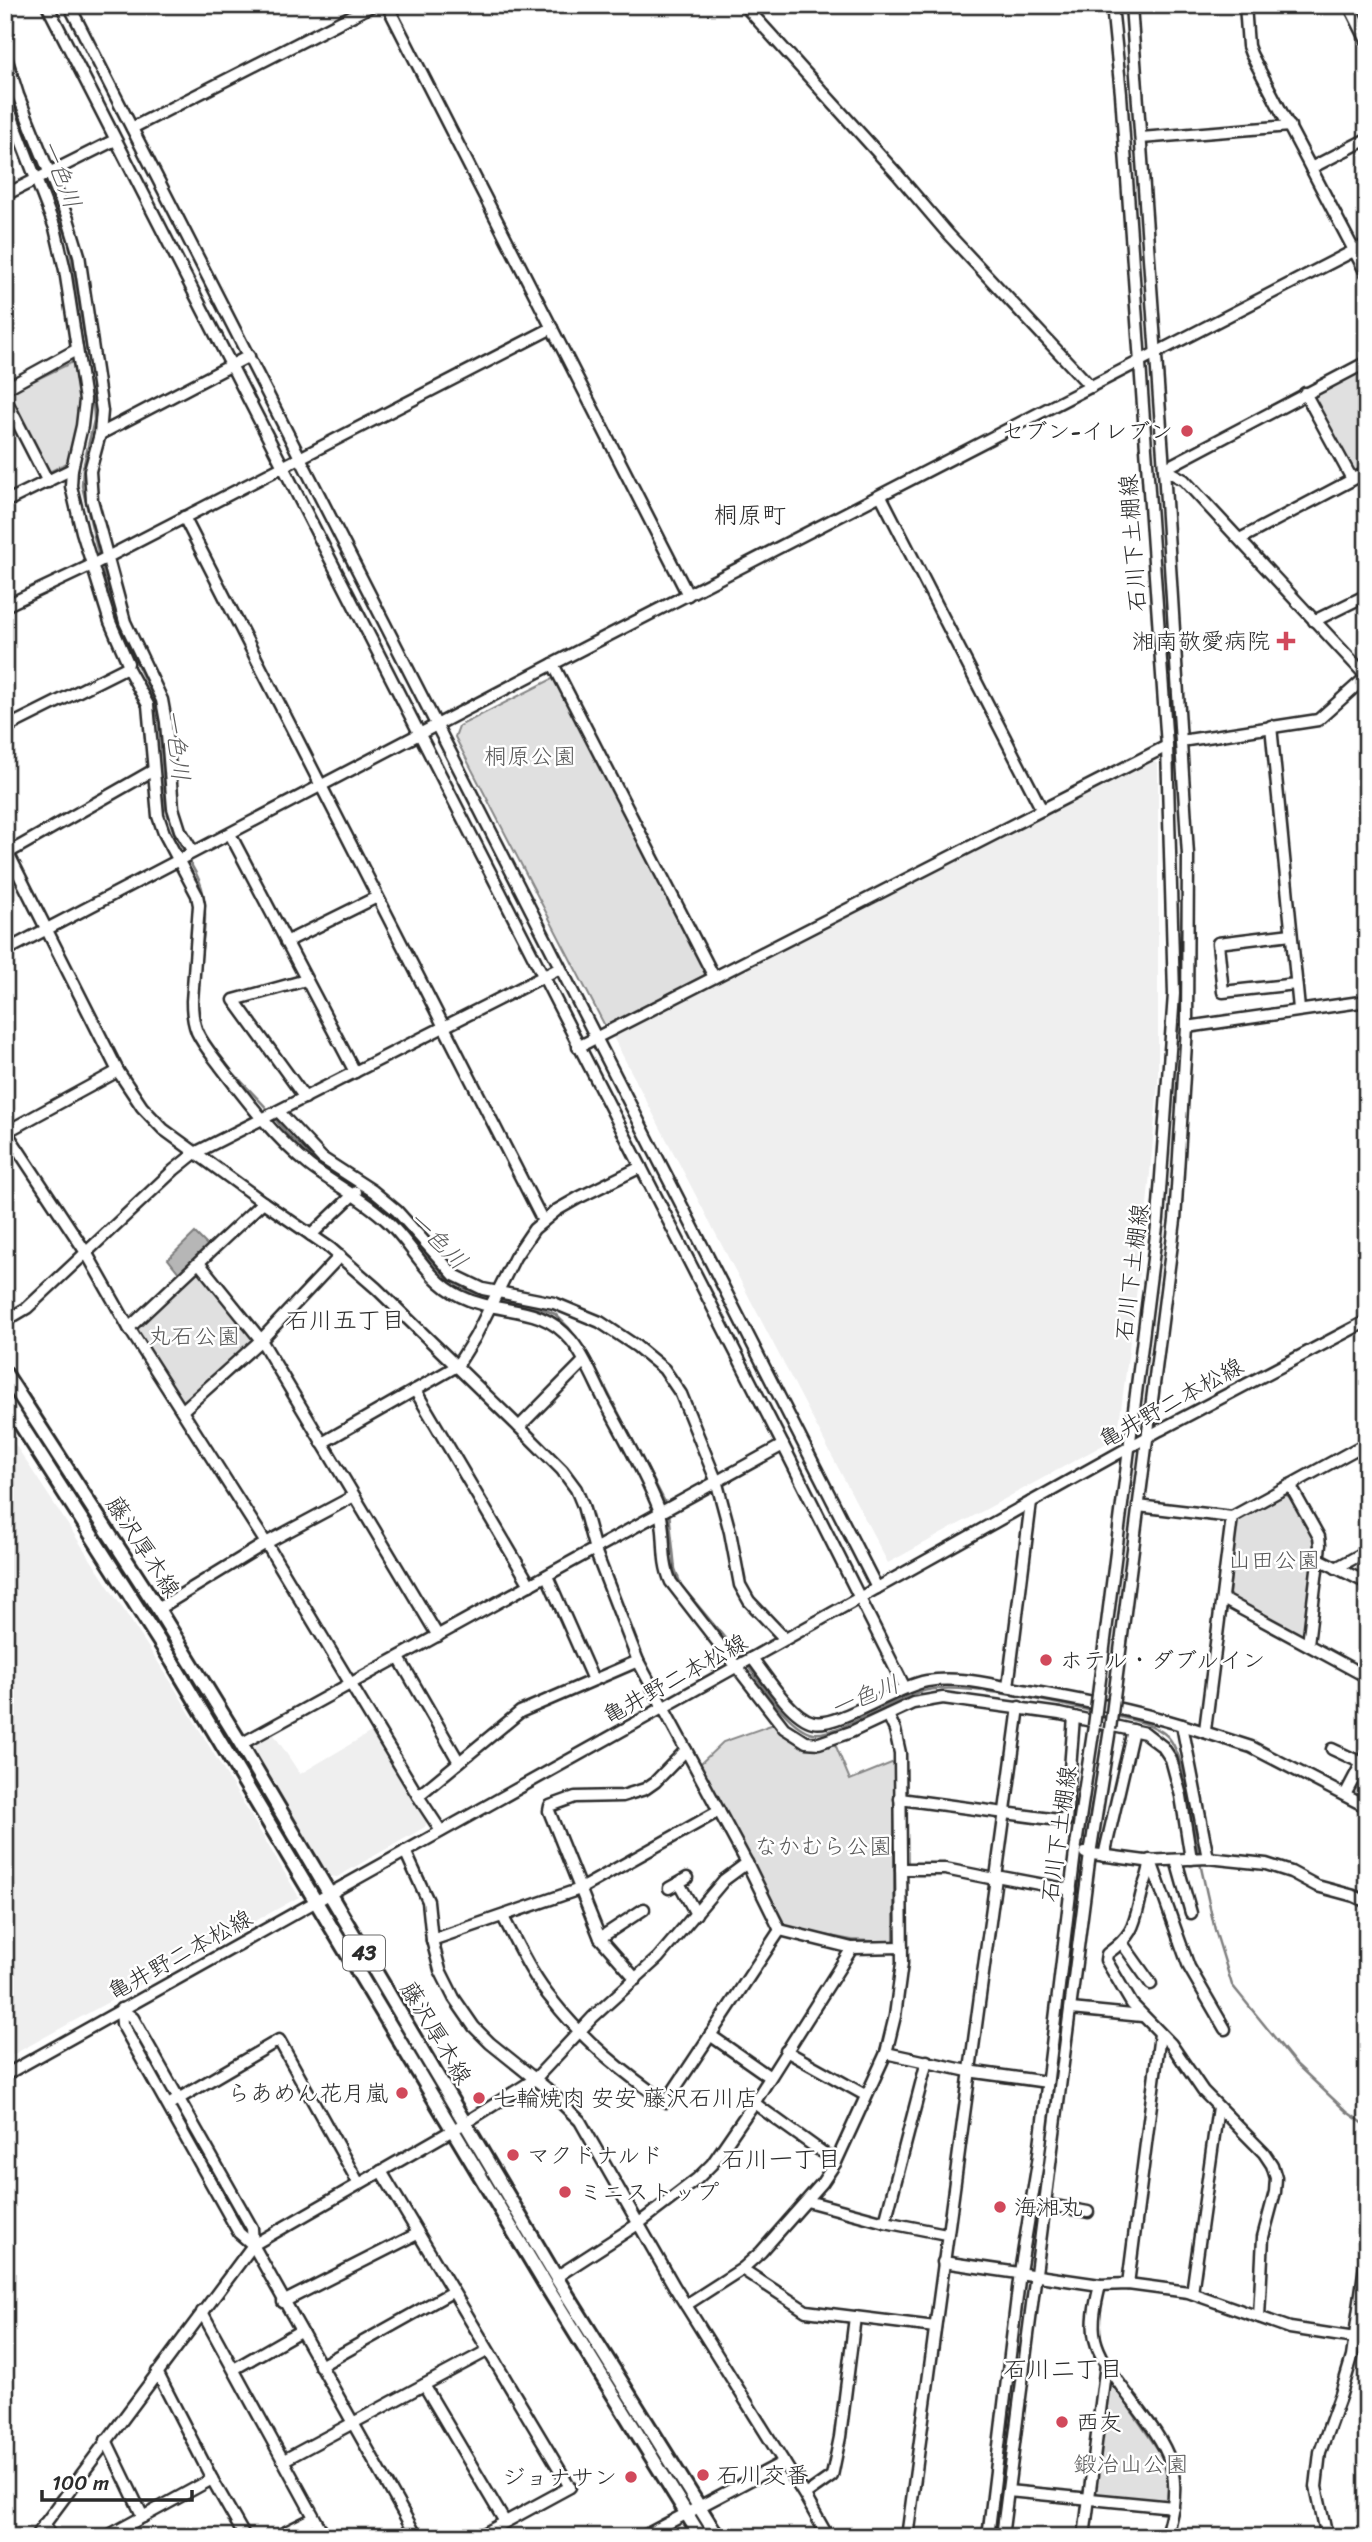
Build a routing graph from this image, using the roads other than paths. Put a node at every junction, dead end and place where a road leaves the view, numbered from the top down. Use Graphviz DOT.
graph roads {
  1 [pos="47,5"];
  2 [pos="69,5"];
  3 [pos="373,5"];
  4 [pos="387,5"];
  5 [pos="744,5"];
  6 [pos="1112,5"];
  7 [pos="1131,5"];
  8 [pos="1245,5"];
  9 [pos="1349,5"];
  10 [pos="1367,41"];
  11 [pos="5,54"];
  12 [pos="5,99"];
  13 [pos="1290,126"];
  14 [pos="132,128"];
  15 [pos="1141,138"];
  16 [pos="115,139"];
  17 [pos="1367,139"];
  18 [pos="1311,168"];
  19 [pos="43,176"];
  20 [pos="5,195"];
  21 [pos="1367,244"];
  22 [pos="1355,250"];
  23 [pos="1367,275"];
  24 [pos="552,328"];
  25 [pos="76,349"];
  26 [pos="1155,354"];
  27 [pos="249,356"];
  28 [pos="1367,362"];
  29 [pos="1139,363"];
  30 [pos="232,365"];
  31 [pos="1091,387"];
  32 [pos="5,389"];
  33 [pos="1306,393"];
  34 [pos="5,398"];
  35 [pos="100,434"];
  36 [pos="300,457"];
  37 [pos="283,466"];
  38 [pos="72,469"];
  39 [pos="1164,469"];
  40 [pos="1367,472"];
  41 [pos="1352,479"];
  42 [pos="48,482"];
  43 [pos="881,496"];
  44 [pos="5,502"];
  45 [pos="184,517"];
  46 [pos="1240,539"];
  47 [pos="99,561"];
  48 [pos="688,595"];
  49 [pos="1367,595"];
  50 [pos="5,606"];
  51 [pos="1314,621"];
  52 [pos="553,664"];
  53 [pos="127,667"];
  54 [pos="1367,677"];
  55 [pos="437,725"];
  56 [pos="1271,726"];
  57 [pos="5,728"];
  58 [pos="418,735"];
  59 [pos="1181,741"];
  60 [pos="1167,747"];
  61 [pos="152,771"];
  62 [pos="320,787"];
  63 [pos="1042,810"];
  64 [pos="230,834"];
  65 [pos="7,850"];
  66 [pos="185,856"];
  67 [pos="377,897"];
  68 [pos="47,929"];
  69 [pos="1292,934"];
  70 [pos="286,942"];
  71 [pos="5,951"];
  72 [pos="560,968"];
  73 [pos="544,977"];
  74 [pos="714,977"];
  75 [pos="306,980"];
  76 [pos="1296,984"];
  77 [pos="1367,1001"];
  78 [pos="1299,1009"];
  79 [pos="443,1026"];
  80 [pos="1187,1027"];
  81 [pos="597,1038"];
  82 [pos="578,1047"];
  83 [pos="118,1071"];
  84 [pos="355,1072"];
  85 [pos="305,1098"];
  86 [pos="271,1116"];
  87 [pos="6,1131"];
  88 [pos="195,1153"];
  89 [pos="641,1167"];
  90 [pos="363,1184"];
  91 [pos="353,1195"];
  92 [pos="263,1202"];
  93 [pos="543,1221"];
  94 [pos="311,1235"];
  95 [pos="87,1254"];
  96 [pos="340,1256"];
  97 [pos="199,1263"];
  98 [pos="497,1293"];
  99 [pos="490,1305"];
  100 [pos="5,1321"];
  101 [pos="1367,1321"];
  102 [pos="129,1328"];
  103 [pos="261,1340"];
  104 [pos="584,1361"];
  105 [pos="457,1366"];
  106 [pos="5,1373"];
  107 [pos="415,1390"];
  108 [pos="5,1400"];
  109 [pos="183,1410"];
  110 [pos="519,1427"];
  111 [pos="1146,1439"];
  112 [pos="322,1443"];
  113 [pos="1367,1443"];
  114 [pos="783,1444"];
  115 [pos="1129,1448"];
  116 [pos="716,1480"];
  117 [pos="1290,1485"];
  118 [pos="355,1496"];
  119 [pos="1031,1502"];
  120 [pos="1138,1506"];
  121 [pos="664,1509"];
  122 [pos="1232,1517"];
  123 [pos="266,1543"];
  124 [pos="594,1550"];
  125 [pos="1358,1556"];
  126 [pos="1319,1559"];
  127 [pos="1336,1568"];
  128 [pos="547,1576"];
  129 [pos="1360,1580"];
  130 [pos="530,1586"];
  131 [pos="877,1588"];
  132 [pos="860,1597"];
  133 [pos="1223,1599"];
  134 [pos="158,1609"];
  135 [pos="438,1636"];
  136 [pos="785,1639"];
  137 [pos="1308,1644"];
  138 [pos="399,1658"];
  139 [pos="638,1661"];
  140 [pos="745,1662"];
  141 [pos="1367,1677"];
  142 [pos="593,1679"];
  143 [pos="351,1684"];
  144 [pos="1008,1687"];
  145 [pos="905,1688"];
  146 [pos="1019,1706"];
  147 [pos="663,1708"];
  148 [pos="888,1715"];
  149 [pos="1074,1717"];
  150 [pos="1182,1725"];
  151 [pos="1133,1730"];
  152 [pos="1205,1730"];
  153 [pos="241,1744"];
  154 [pos="1332,1749"];
  155 [pos="686,1750"];
  156 [pos="1364,1758"];
  157 [pos="459,1762"];
  158 [pos="1345,1795"];
  159 [pos="418,1796"];
  160 [pos="900,1799"];
  161 [pos="1367,1807"];
  162 [pos="719,1811"];
  163 [pos="1004,1812"];
  164 [pos="441,1831"];
  165 [pos="405,1852"];
  166 [pos="1075,1852"];
  167 [pos="1090,1854"];
  168 [pos="1104,1856"];
  169 [pos="1194,1858"];
  170 [pos="1208,1858"];
  171 [pos="1150,1860"];
  172 [pos="1176,1860"];
  173 [pos="747,1863"];
  174 [pos="901,1869"];
  175 [pos="995,1878"];
  176 [pos="678,1883"];
  177 [pos="580,1889"];
  178 [pos="1071,1890"];
  179 [pos="329,1894"];
  180 [pos="317,1902"];
  181 [pos="1367,1902"];
  182 [pos="644,1909"];
  183 [pos="1191,1913"];
  184 [pos="695,1914"];
  185 [pos="503,1917"];
  186 [pos="780,1930"];
  187 [pos="600,1938"];
  188 [pos="432,1940"];
  189 [pos="1122,1943"];
  190 [pos="902,1947"];
  191 [pos="852,1948"];
  192 [pos="636,1979"];
  193 [pos="1151,1984"];
  194 [pos="121,2009"];
  195 [pos="1071,2010"];
  196 [pos="1142,2015"];
  197 [pos="1225,2029"];
  198 [pos="581,2032"];
  199 [pos="1160,2034"];
  200 [pos="710,2035"];
  201 [pos="786,2051"];
  202 [pos="886,2053"];
  203 [pos="927,2061"];
  204 [pos="968,2071"];
  205 [pos="5,2075"];
  206 [pos="770,2077"];
  207 [pos="535,2078"];
  208 [pos="1047,2082"];
  209 [pos="865,2095"];
  210 [pos="179,2099"];
  211 [pos="754,2103"];
  212 [pos="168,2105"];
  213 [pos="1218,2107"];
  214 [pos="459,2126"];
  215 [pos="836,2162"];
  216 [pos="381,2171"];
  217 [pos="359,2183"];
  218 [pos="807,2201"];
  219 [pos="1045,2204"];
  220 [pos="1088,2212"];
  221 [pos="885,2222"];
  222 [pos="638,2224"];
  223 [pos="418,2234"];
  224 [pos="946,2234"];
  225 [pos="253,2245"];
  226 [pos="1367,2251"];
  227 [pos="943,2262"];
  228 [pos="742,2269"];
  229 [pos="1020,2272"];
  230 [pos="1036,2274"];
  231 [pos="556,2277"];
  232 [pos="1128,2284"];
  233 [pos="1100,2285"];
  234 [pos="452,2292"];
  235 [pos="1192,2293"];
  236 [pos="283,2302"];
  237 [pos="686,2305"];
  238 [pos="202,2312"];
  239 [pos="855,2317"];
  240 [pos="1259,2317"];
  241 [pos="935,2327"];
  242 [pos="300,2332"];
  243 [pos="1354,2338"];
  244 [pos="487,2351"];
  245 [pos="1106,2363"];
  246 [pos="320,2366"];
  247 [pos="234,2369"];
  248 [pos="157,2372"];
  249 [pos="424,2385"];
  250 [pos="352,2423"];
  251 [pos="106,2441"];
  252 [pos="284,2460"];
  253 [pos="784,2462"];
  254 [pos="212,2479"];
  255 [pos="1008,2491"];
  256 [pos="805,2495"];
  257 [pos="1089,2499"];
  258 [pos="698,2505"];
  259 [pos="1173,2507"];
  260 [pos="685,2512"];
  261 [pos="143,2517"];
  262 [pos="314,2518"];
  263 [pos="505,2522"];
  264 [pos="44,2525"];
  265 [pos="35,2537"];
  266 [pos="51,2537"];
  267 [pos="106,2537"];
  268 [pos="245,2537"];
  269 [pos="276,2537"];
  270 [pos="325,2537"];
  271 [pos="417,2537"];
  272 [pos="478,2537"];
  273 [pos="642,2537"];
  274 [pos="701,2537"];
  275 [pos="718,2537"];
  276 [pos="828,2537"];
  277 [pos="907,2537"];
  278 [pos="988,2537"];
  279 [pos="1002,2537"];
  280 [pos="1084,2537"];
  281 [pos="1165,2537"];
  282 [pos="1327,2537"];
  1 -- 16 [label="street"];
  2 -- 14 [label="street"];
  3 -- 14 [label="street"];
  4 -- 24 [label="street"];
  5 -- 31 [label="street"];
  6 -- 29 [label="street, 石川下土棚線"];
  7 -- 15 [label="street, 石川下土棚線"];
  8 -- 13 [label="street"];
  9 -- 10 [label="street"];
  11 -- 19 [label="street"];
  12 -- 19 [label="street"];
  13 -- 15 [label="street"];
  13 -- 18 [label="street"];
  14 -- 27 [label="street"];
  15 -- 26 [label="street, 石川下土棚線"];
  16 -- 19 [label="street"];
  16 -- 30 [label="street"];
  17 -- 18 [label="street"];
  18 -- 22 [label="street"];
  19 -- 20 [label="street"];
  19 -- 25 [label="street"];
  19 -- 35 [label="street"];
  21 -- 22 [label="street"];
  22 -- 23 [label="street"];
  22 -- 26 [label="street"];
  24 -- 36 [label="street"];
  24 -- 48 [label="street"];
  25 -- 32 [label="street"];
  25 -- 38 [label="street"];
  26 -- 29 [label="street"];
  26 -- 39 [label="street, 石川下土棚線"];
  27 -- 30 [label="street"];
  27 -- 36 [label="street"];
  28 -- 33 [label="street"];
  29 -- 31 [label="street"];
  29 -- 60 [label="street, 石川下土棚線"];
  30 -- 35 [label="street"];
  30 -- 37 [label="street"];
  31 -- 43 [label="street"];
  33 -- 39 [label="street"];
  33 -- 41 [label="street"];
  34 -- 42 [label="street"];
  35 -- 47 [label="street"];
  36 -- 37 [label="street"];
  36 -- 55 [label="street"];
  37 -- 45 [label="street"];
  37 -- 58 [label="street"];
  38 -- 42 [label="street"];
  38 -- 47 [label="street"];
  39 -- 46 [label="street"];
  39 -- 59 [label="street, 石川下土棚線"];
  40 -- 41 [label="street"];
  41 -- 46 [label="street"];
  42 -- 44 [label="street"];
  43 -- 48 [label="street"];
  43 -- 63 [label="street"];
  45 -- 47 [label="street"];
  45 -- 62 [label="street"];
  46 -- 51 [label="street"];
  47 -- 50 [label="street"];
  47 -- 53 [label="street"];
  47 -- 66 [label="street"];
  48 -- 52 [label="street"];
  49 -- 51 [label="street"];
  51 -- 54 [label="street"];
  52 -- 55 [label="street"];
  52 -- 74 [label="street"];
  53 -- 57 [label="street"];
  53 -- 61 [label="street"];
  54 -- 56 [label="street"];
  55 -- 58 [label="street"];
  55 -- 72 [label="street"];
  56 -- 59 [label="street"];
  56 -- 69 [label="street"];
  58 -- 62 [label="street"];
  58 -- 73 [label="street"];
  59 -- 80 [label="street, 石川下土棚線"];
  60 -- 63 [label="street"];
  60 -- 115 [label="street, 石川下土棚線"];
  61 -- 65 [label="street"];
  61 -- 66 [label="street"];
  62 -- 64 [label="street"];
  62 -- 67 [label="street"];
  63 -- 74 [label="street"];
  64 -- 66 [label="street"];
  64 -- 70 [label="street"];
  65 -- 68 [label="street"];
  66 -- 68 [label="street"];
  66 -- 86 [label="street"];
  67 -- 70 [label="street"];
  67 -- 79 [label="street"];
  68 -- 71 [label="street"];
  68 -- 83 [label="street"];
  69 -- 76 [label="street"];
  69 -- 76 [label="street"];
  70 -- 75 [label="street"];
  72 -- 73 [label="street"];
  72 -- 81 [label="street"];
  73 -- 79 [label="street"];
  73 -- 82 [label="street"];
  74 -- 81 [label="street"];
  75 -- 84 [label="street"];
  75 -- 85 [label="street"];
  76 -- 78 [label="street"];
  77 -- 78 [label="street"];
  78 -- 80 [label="street"];
  79 -- 84 [label="street"];
  79 -- 93 [label="street"];
  80 -- 111 [label="street, 石川下土棚線"];
  81 -- 82 [label="street"];
  81 -- 131 [label="street"];
  82 -- 89 [label="street"];
  83 -- 87 [label="street"];
  83 -- 88 [label="street"];
  84 -- 85 [label="street"];
  85 -- 86 [label="street"];
  86 -- 88 [label="street"];
  86 -- 90 [label="street"];
  86 -- 91 [label="street"];
  87 -- 95 [label="street"];
  88 -- 92 [label="street"];
  88 -- 95 [label="street"];
  89 -- 93 [label="street"];
  89 -- 114 [label="street"];
  90 -- 91 [label="street"];
  90 -- 98 [label="street"];
  91 -- 94 [label="street"];
  91 -- 99 [label="street"];
  92 -- 94 [label="street"];
  92 -- 97 [label="street"];
  93 -- 98 [label="street"];
  94 -- 96 [label="street"];
  95 -- 100 [label="street"];
  95 -- 102 [label="street"];
  96 -- 103 [label="street"];
  96 -- 105 [label="street"];
  97 -- 102 [label="street"];
  97 -- 103 [label="street"];
  98 -- 99 [label="street"];
  98 -- 116 [label="street"];
  99 -- 104 [label="street"];
  99 -- 105 [label="street"];
  101 -- 111 [label="street, 亀井野二本松線"];
  102 -- 109 [label="street"];
  103 -- 109 [label="street"];
  103 -- 112 [label="street"];
  104 -- 110 [label="street"];
  104 -- 121 [label="street"];
  105 -- 107 [label="street"];
  105 -- 110 [label="street"];
  106 -- 134 [label="main road, 藤沢厚木線 / 43"];
  107 -- 112 [label="street"];
  107 -- 130 [label="street"];
  108 -- 180 [label="main road, 藤沢厚木線 / 43"];
  109 -- 123 [label="street"];
  110 -- 124 [label="street"];
  111 -- 115 [label="street, 亀井野二本松線"];
  111 -- 120 [label="street, 石川下土棚線"];
  112 -- 118 [label="street"];
  113 -- 117 [label="street"];
  114 -- 116 [label="street"];
  114 -- 132 [label="street"];
  115 -- 119 [label="street, 亀井野二本松線"];
  115 -- 166 [label="street, 石川下土棚線, bridge"];
  116 -- 121 [label="street"];
  116 -- 136 [label="street"];
  117 -- 122 [label="street"];
  117 -- 126 [label="street"];
  118 -- 123 [label="street"];
  118 -- 135 [label="street"];
  119 -- 131 [label="street, 亀井野二本松線"];
  119 -- 144 [label="street"];
  120 -- 122 [label="street"];
  120 -- 167 [label="street, 石川下土棚線, bridge"];
  121 -- 124 [label="street"];
  121 -- 140 [label="street"];
  122 -- 133 [label="street"];
  123 -- 134 [label="street"];
  123 -- 143 [label="street"];
  124 -- 128 [label="street"];
  124 -- 139 [label="street"];
  125 -- 127 [label="street"];
  126 -- 127 [label="street"];
  126 -- 137 [label="street"];
  127 -- 129 [label="street"];
  128 -- 130 [label="street"];
  128 -- 142 [label="street"];
  130 -- 135 [label="street"];
  131 -- 132 [label="street, 亀井野二本松線"];
  132 -- 136 [label="street, 亀井野二本松線"];
  132 -- 145 [label="street"];
  133 -- 137 [label="street"];
  133 -- 152 [label="street"];
  134 -- 153 [label="main road, 藤沢厚木線 / 43"];
  135 -- 138 [label="street"];
  136 -- 140 [label="street, 亀井野二本松線"];
  137 -- 141 [label="street"];
  138 -- 143 [label="street"];
  138 -- 157 [label="street"];
  139 -- 142 [label="street"];
  139 -- 147 [label="street"];
  140 -- 145 [label="street"];
  140 -- 147 [label="street, 亀井野二本松線"];
  140 -- 148 [label="street"];
  142 -- 157 [label="street"];
  143 -- 153 [label="street"];
  143 -- 159 [label="street"];
  144 -- 145 [label="street"];
  144 -- 150 [label="street"];
  146 -- 148 [label="street"];
  146 -- 149 [label="street"];
  146 -- 163 [label="street"];
  147 -- 155 [label="street"];
  147 -- 164 [label="street, 亀井野二本松線"];
  148 -- 160 [label="street"];
  149 -- 151 [label="street"];
  149 -- 163 [label="street"];
  150 -- 152 [label="street"];
  150 -- 170 [label="street"];
  151 -- 168 [label="street"];
  151 -- 169 [label="street"];
  152 -- 158 [label="street"];
  153 -- 179 [label="main road, 藤沢厚木線 / 43"];
  154 -- 156 [label="street"];
  155 -- 162 [label="street"];
  155 -- 177 [label="street"];
  156 -- 158 [label="street"];
  157 -- 159 [label="street"];
  158 -- 161 [label="street"];
  159 -- 164 [label="street"];
  160 -- 163 [label="street"];
  160 -- 174 [label="street"];
  162 -- 173 [label="street"];
  162 -- 177 [label="street"];
  163 -- 175 [label="street"];
  164 -- 165 [label="street, 亀井野二本松線"];
  165 -- 179 [label="street, 亀井野二本松線"];
  165 -- 188 [label="street"];
  166 -- 167 [label="street"];
  166 -- 178 [label="street, 石川下土棚線"];
  167 -- 168 [label="street"];
  167 -- 195 [label="street, 石川下土棚線"];
  168 -- 171 [label="street"];
  169 -- 170 [label="street"];
  169 -- 172 [label="street"];
  170 -- 181 [label="street"];
  171 -- 172 [label="street"];
  171 -- 189 [label="street"];
  171 -- 197 [label="street"];
  172 -- 183 [label="street"];
  173 -- 184 [label="street"];
  173 -- 186 [label="street"];
  174 -- 175 [label="street"];
  174 -- 190 [label="street"];
  175 -- 178 [label="street"];
  175 -- 204 [label="street"];
  176 -- 184 [label="street"];
  177 -- 185 [label="street"];
  177 -- 187 [label="street"];
  178 -- 208 [label="street, 石川下土棚線"];
  179 -- 180 [label="street, 亀井野二本松線"];
  179 -- 214 [label="main road, 藤沢厚木線 / 43"];
  180 -- 194 [label="street, 亀井野二本松線"];
  180 -- 214 [label="main road, 藤沢厚木線 / 43"];
  182 -- 187 [label="street"];
  184 -- 192 [label="street"];
  185 -- 188 [label="street"];
  185 -- 198 [label="street"];
  186 -- 191 [label="street"];
  186 -- 200 [label="street"];
  187 -- 192 [label="street"];
  188 -- 207 [label="street"];
  189 -- 193 [label="street"];
  189 -- 196 [label="street"];
  190 -- 191 [label="street"];
  190 -- 202 [label="street"];
  191 -- 201 [label="street"];
  192 -- 198 [label="street"];
  194 -- 205 [label="street, 亀井野二本松線"];
  194 -- 210 [label="street"];
  194 -- 212 [label="street"];
  195 -- 196 [label="street"];
  195 -- 219 [label="street, 石川下土棚線"];
  196 -- 199 [label="street"];
  198 -- 200 [label="street"];
  198 -- 207 [label="street"];
  199 -- 213 [label="street"];
  199 -- 232 [label="street"];
  200 -- 206 [label="street"];
  201 -- 206 [label="street"];
  201 -- 209 [label="street"];
  202 -- 203 [label="street"];
  202 -- 209 [label="street"];
  203 -- 204 [label="street"];
  203 -- 221 [label="street"];
  204 -- 208 [label="street"];
  204 -- 224 [label="street"];
  206 -- 211 [label="street"];
  207 -- 214 [label="street"];
  207 -- 222 [label="street"];
  208 -- 229 [label="street, 石川下土棚線"];
  209 -- 215 [label="street"];
  210 -- 212 [label="street"];
  210 -- 217 [label="street"];
  210 -- 225 [label="street"];
  211 -- 215 [label="street"];
  211 -- 222 [label="street"];
  212 -- 225 [label="street"];
  213 -- 235 [label="street"];
  213 -- 240 [label="street"];
  214 -- 216 [label="street"];
  214 -- 231 [label="main road, 藤沢厚木線 / 43"];
  214 -- 260 [label="main road, 藤沢厚木線 / 43"];
  215 -- 218 [label="street"];
  216 -- 217 [label="street"];
  216 -- 223 [label="street"];
  217 -- 225 [label="street"];
  218 -- 221 [label="street"];
  218 -- 228 [label="street"];
  219 -- 220 [label="street"];
  219 -- 230 [label="street, 石川下土棚線"];
  221 -- 224 [label="street"];
  222 -- 231 [label="street"];
  222 -- 237 [label="street"];
  223 -- 234 [label="street"];
  223 -- 236 [label="street"];
  224 -- 227 [label="street"];
  225 -- 236 [label="street"];
  225 -- 238 [label="street"];
  226 -- 243 [label="street"];
  227 -- 229 [label="street"];
  227 -- 241 [label="street"];
  228 -- 237 [label="street"];
  228 -- 239 [label="street"];
  229 -- 230 [label="street"];
  229 -- 278 [label="street, 石川下土棚線"];
  230 -- 233 [label="street"];
  230 -- 255 [label="street, 石川下土棚線"];
  231 -- 258 [label="main road, 藤沢厚木線 / 43"];
  232 -- 233 [label="street"];
  232 -- 235 [label="street"];
  233 -- 245 [label="street"];
  234 -- 244 [label="street"];
  234 -- 246 [label="street"];
  235 -- 240 [label="street"];
  236 -- 242 [label="street"];
  237 -- 253 [label="street"];
  238 -- 247 [label="street"];
  238 -- 248 [label="street"];
  239 -- 241 [label="street"];
  239 -- 256 [label="street"];
  240 -- 243 [label="street"];
  241 -- 277 [label="street"];
  242 -- 246 [label="street"];
  242 -- 247 [label="street"];
  243 -- 282 [label="street"];
  244 -- 249 [label="street"];
  244 -- 263 [label="street"];
  245 -- 257 [label="street"];
  245 -- 259 [label="street"];
  246 -- 250 [label="street"];
  247 -- 252 [label="street"];
  248 -- 251 [label="street"];
  248 -- 254 [label="street"];
  249 -- 250 [label="street"];
  249 -- 263 [label="street"];
  250 -- 252 [label="street"];
  250 -- 271 [label="street"];
  251 -- 261 [label="street"];
  251 -- 264 [label="street"];
  252 -- 262 [label="street"];
  253 -- 256 [label="street"];
  253 -- 258 [label="street"];
  254 -- 261 [label="street"];
  254 -- 268 [label="street"];
  255 -- 257 [label="street"];
  255 -- 279 [label="street, 石川下土棚線"];
  256 -- 276 [label="street"];
  257 -- 259 [label="street"];
  257 -- 280 [label="street"];
  258 -- 260 [label="street"];
  258 -- 275 [label="main road, 藤沢厚木線 / 43"];
  259 -- 281 [label="street"];
  260 -- 273 [label="street"];
  260 -- 274 [label="main road, 藤沢厚木線 / 43"];
  261 -- 267 [label="street"];
  262 -- 269 [label="street"];
  262 -- 270 [label="street"];
  263 -- 272 [label="street"];
  264 -- 265 [label="street"];
  264 -- 266 [label="street"];
}
